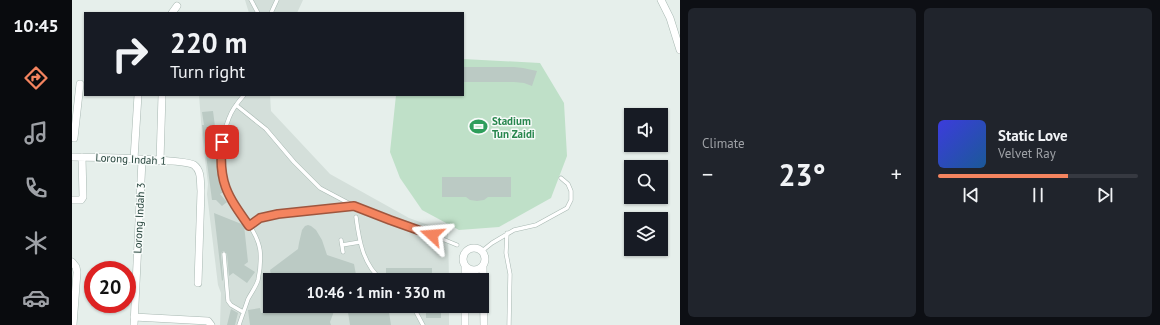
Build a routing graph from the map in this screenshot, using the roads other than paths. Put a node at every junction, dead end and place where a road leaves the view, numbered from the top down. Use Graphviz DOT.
graph roads {
  1 [pos="251,0"];
  2 [pos="277,0"];
  3 [pos="661,0"];
  4 [pos="177,6"];
  5 [pos="173,12"];
  6 [pos="257,12"];
  7 [pos="272,12"];
  8 [pos="680,50"];
  9 [pos="80,84"];
  10 [pos="138,96"];
  11 [pos="162,96"];
  12 [pos="243,96"];
  13 [pos="236,105"];
  14 [pos="74,117"];
  15 [pos="74,138"];
  16 [pos="72,157"];
  17 [pos="82,157"];
  18 [pos="134,159"];
  19 [pos="142,160"];
  20 [pos="160,161"];
  21 [pos="561,178"];
  22 [pos="72,200"];
  23 [pos="354,206"];
  24 [pos="356,217"];
  25 [pos="249,226"];
  26 [pos="507,233"];
  27 [pos="341,240"];
  28 [pos="360,242"];
  29 [pos="342,245"];
  30 [pos="457,245"];
  31 [pos="482,251"];
  32 [pos="343,252"];
  33 [pos="224,254"];
  34 [pos="72,262"];
  35 [pos="465,266"];
  36 [pos="484,266"];
  37 [pos="376,273"];
  38 [pos="465,273"];
  39 [pos="198,283"];
  40 [pos="243,312"];
  41 [pos="416,313"];
  42 [pos="465,313"];
  43 [pos="134,317"];
  44 [pos="73,325"];
  45 [pos="134,325"];
  46 [pos="211,325"];
  47 [pos="239,325"];
  48 [pos="422,325"];
  49 [pos="465,325"];
  50 [pos="484,325"];
  51 [pos="509,325"];
  1 -- 6 [label="lane"];
  2 -- 7 [label="lane"];
  3 -- 8 [label="street"];
  4 -- 5 [label="street"];
  9 -- 14 [label="street"];
  10 -- 18 [label="street"];
  11 -- 20 [label="street"];
  12 -- 13 [label="lane"];
  13 -- 23 [label="lane"];
  13 -- 25 [label="lane"];
  14 -- 15 [label="street"];
  16 -- 17 [label="street, Lorong Indah 1"];
  17 -- 18 [label="street, Lorong Indah 1"];
  17 -- 22 [label="street"];
  18 -- 19 [label="street, Lorong Indah 1"];
  19 -- 20 [label="street, Lorong Indah 1"];
  19 -- 43 [label="street, Lorong Indah 3"];
  20 -- 39 [label="street, Lorong Indah 1"];
  21 -- 26 [label="lane"];
  23 -- 25 [label="lane"];
  23 -- 30 [label="lane"];
  24 -- 28 [label="lane"];
  25 -- 40 [label="lane"];
  26 -- 31 [label="lane"];
  26 -- 51 [label="lane"];
  27 -- 29 [label="lane"];
  28 -- 29 [label="lane"];
  28 -- 37 [label="lane"];
  29 -- 32 [label="lane"];
  31 -- 35 [label="street"];
  31 -- 36 [label="street"];
  33 -- 40 [label="lane"];
  34 -- 44 [label="street"];
  35 -- 36 [label="street"];
  35 -- 38 [label="street"];
  36 -- 50 [label="street"];
  40 -- 47 [label="lane"];
  41 -- 48 [label="lane"];
  42 -- 49 [label="street"];
  43 -- 45 [label="street, Lorong Indah 3"];
  43 -- 46 [label="street"];
}
